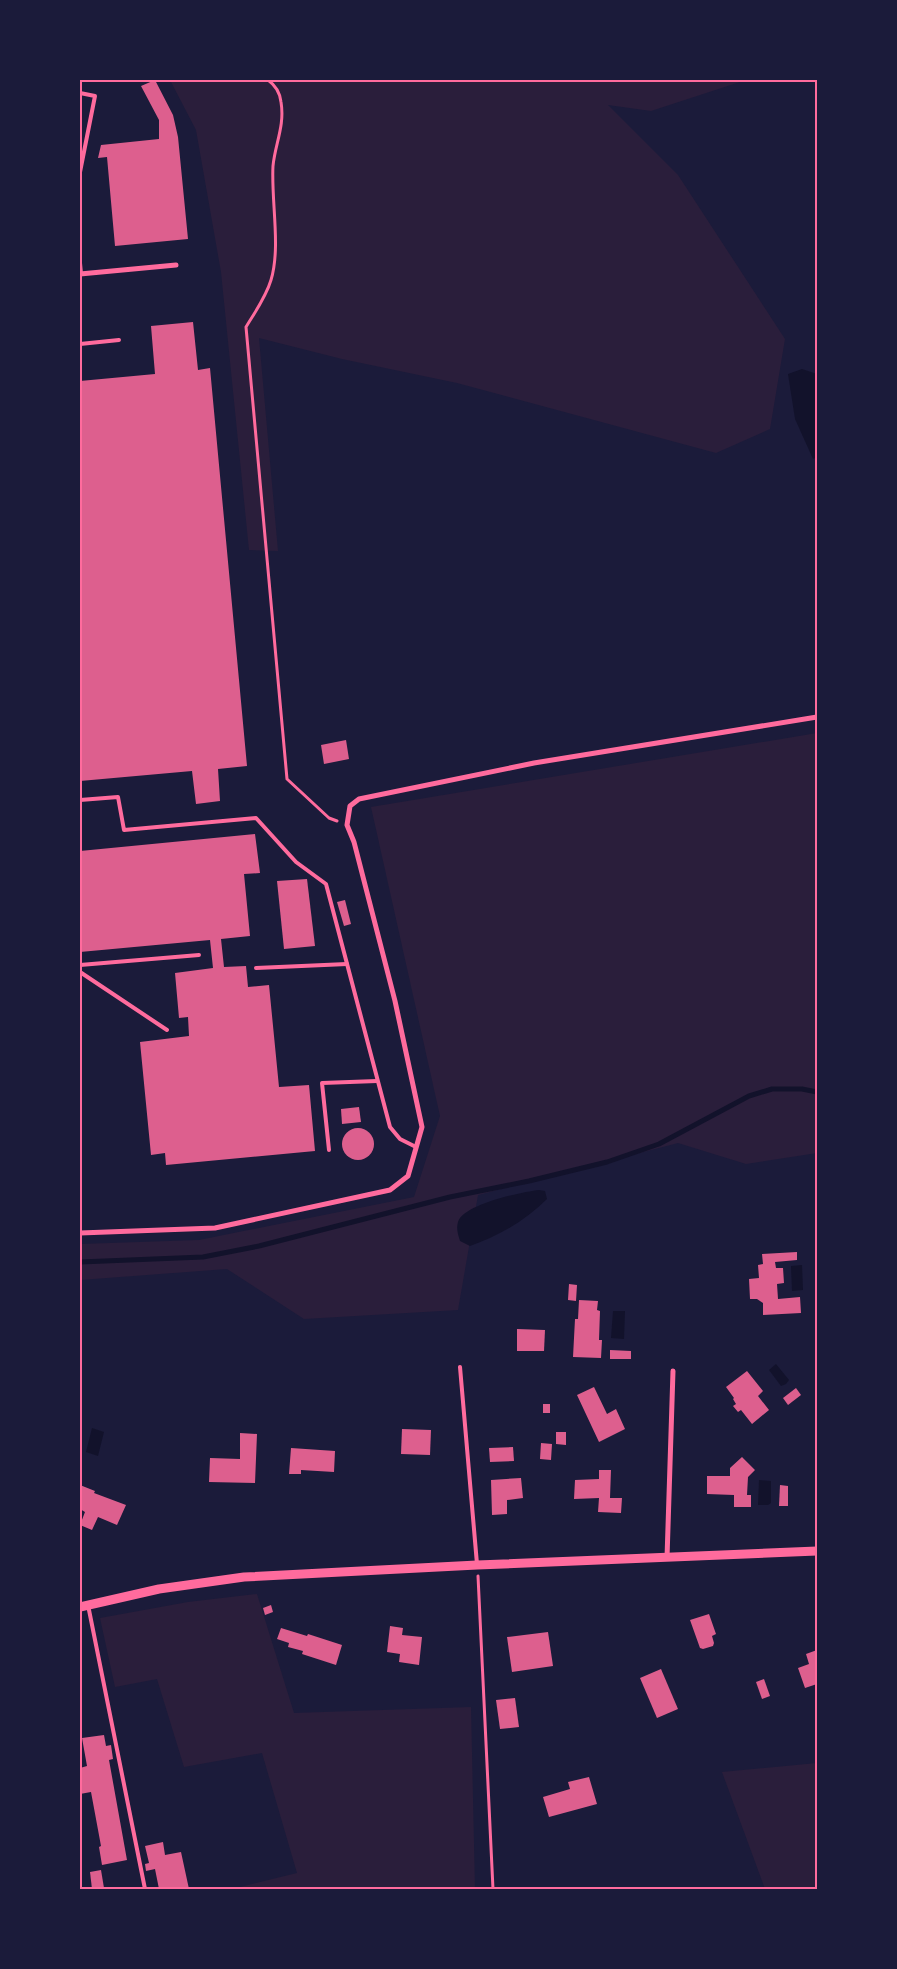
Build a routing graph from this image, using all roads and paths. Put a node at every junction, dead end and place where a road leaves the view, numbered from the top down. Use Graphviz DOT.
graph roads {
  1 [pos="268,80"];
  2 [pos="80,93"];
  3 [pos="80,172"];
  4 [pos="80,263"];
  5 [pos="176,265"];
  6 [pos="81,274"];
  7 [pos="119,340"];
  8 [pos="80,344"];
  9 [pos="817,717"];
  10 [pos="80,800"];
  11 [pos="347,825"];
  12 [pos="199,956"];
  13 [pos="347,964"];
  14 [pos="80,965"];
  15 [pos="256,968"];
  16 [pos="80,972"];
  17 [pos="167,1030"];
  18 [pos="377,1081"];
  19 [pos="416,1147"];
  20 [pos="329,1150"];
  21 [pos="80,1233"];
  22 [pos="460,1367"];
  23 [pos="673,1371"];
  24 [pos="817,1551"];
  25 [pos="667,1558"];
  26 [pos="477,1565"];
  27 [pos="84,1606"];
  28 [pos="145,1889"];
  29 [pos="493,1889"];
  1 -- 11 [label="path"];
  2 -- 3 [label="lane"];
  4 -- 6 [label="lane"];
  5 -- 6 [label="street"];
  7 -- 8 [label="lane"];
  9 -- 11 [label="street"];
  10 -- 13 [label="lane"];
  11 -- 19 [label="street"];
  12 -- 14 [label="lane"];
  13 -- 15 [label="lane"];
  13 -- 18 [label="lane"];
  16 -- 17 [label="lane"];
  18 -- 19 [label="lane"];
  18 -- 20 [label="lane"];
  19 -- 21 [label="street"];
  22 -- 26 [label="lane"];
  23 -- 25 [label="street"];
  24 -- 25 [label="street"];
  25 -- 26 [label="street"];
  26 -- 27 [label="street"];
  26 -- 29 [label="path"];
  27 -- 28 [label="lane"];
}
